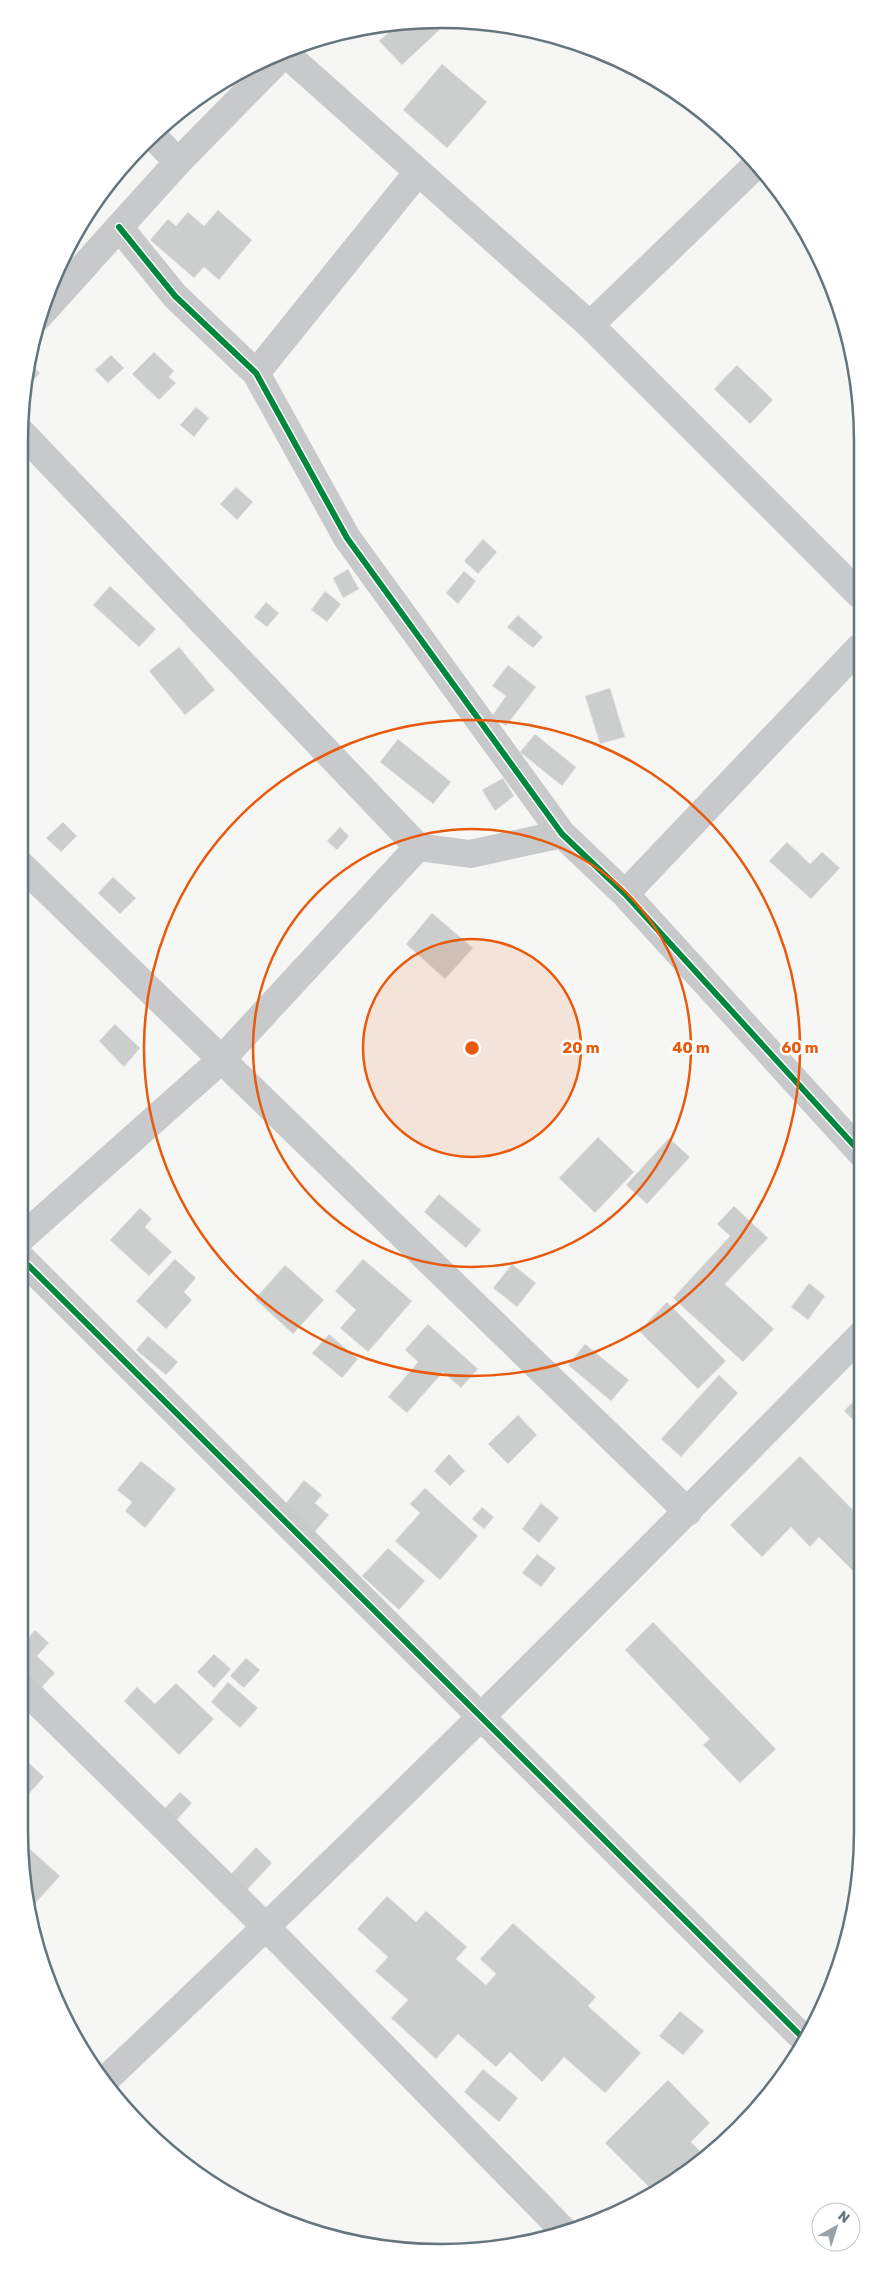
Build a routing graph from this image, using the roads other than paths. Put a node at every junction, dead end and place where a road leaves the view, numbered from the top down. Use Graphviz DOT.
graph roads {
  1 [pos="292,55"];
  2 [pos="277,61"];
  3 [pos="157,140"];
  4 [pos="178,162"];
  5 [pos="752,169"];
  6 [pos="418,172"];
  7 [pos="120,227"];
  8 [pos="51,303"];
  9 [pos="590,325"];
  10 [pos="256,373"];
  11 [pos="28,439"];
  12 [pos="854,589"];
  13 [pos="854,653"];
  14 [pos="562,834"];
  15 [pos="418,847"];
  16 [pos="28,872"];
  17 [pos="625,894"];
  18 [pos="222,1060"];
  19 [pos="854,1145"];
  20 [pos="28,1232"];
  21 [pos="28,1265"];
  22 [pos="854,1342"];
  23 [pos="688,1512"];
  24 [pos="28,1693"];
  25 [pos="480,1717"];
  26 [pos="267,1928"];
  27 [pos="800,2035"];
  28 [pos="109,2077"];
  29 [pos="560,2227"];
  1 -- 6 [label="street"];
  2 -- 4 [label="street"];
  3 -- 4 [label="street"];
  4 -- 7 [label="street"];
  5 -- 9 [label="street"];
  6 -- 9 [label="street"];
  6 -- 10 [label="street"];
  7 -- 8 [label="street"];
  7 -- 10 [label="street"];
  9 -- 12 [label="street"];
  10 -- 14 [label="street"];
  11 -- 15 [label="street"];
  13 -- 17 [label="street"];
  14 -- 15 [label="street"];
  14 -- 17 [label="street"];
  15 -- 18 [label="street"];
  16 -- 18 [label="street"];
  17 -- 19 [label="street"];
  18 -- 20 [label="street"];
  18 -- 23 [label="street"];
  21 -- 25 [label="street"];
  22 -- 23 [label="street"];
  23 -- 25 [label="street"];
  24 -- 26 [label="street"];
  25 -- 26 [label="street"];
  25 -- 27 [label="street"];
  26 -- 28 [label="street"];
  26 -- 29 [label="street"];
}
